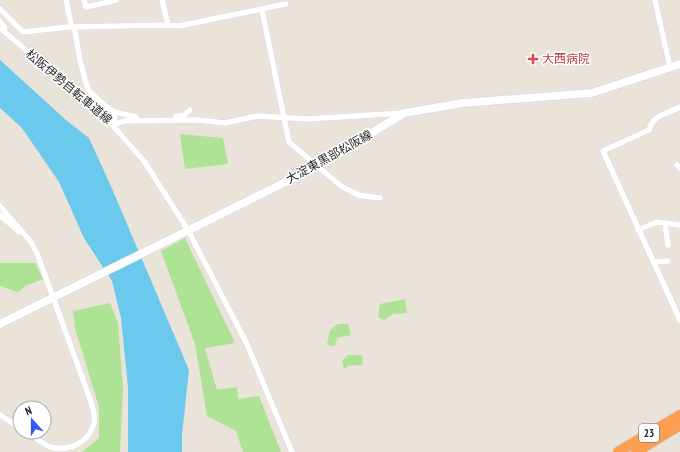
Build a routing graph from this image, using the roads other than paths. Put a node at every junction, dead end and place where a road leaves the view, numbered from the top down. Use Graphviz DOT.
graph roads {
  1 [pos="66,0"];
  2 [pos="84,0"];
  3 [pos="116,0"];
  4 [pos="162,0"];
  5 [pos="656,0"];
  6 [pos="286,4"];
  7 [pos="0,9"];
  8 [pos="262,10"];
  9 [pos="0,21"];
  10 [pos="168,25"];
  11 [pos="73,27"];
  12 [pos="2,30"];
  13 [pos="680,64"];
  14 [pos="670,67"];
  15 [pos="680,107"];
  16 [pos="190,110"];
  17 [pos="115,112"];
  18 [pos="404,113"];
  19 [pos="285,117"];
  20 [pos="169,120"];
  21 [pos="114,125"];
  22 [pos="318,166"];
  23 [pos="380,198"];
  24 [pos="0,206"];
  25 [pos="0,215"];
  26 [pos="665,224"];
  27 [pos="680,225"];
  28 [pos="638,230"];
  29 [pos="186,231"];
  30 [pos="26,237"];
  31 [pos="668,245"];
  32 [pos="668,261"];
  33 [pos="653,262"];
  34 [pos="55,296"];
  35 [pos="680,320"];
  36 [pos="0,324"];
  37 [pos="0,415"];
  38 [pos="680,415"];
  39 [pos="12,423"];
  40 [pos="680,425"];
  41 [pos="38,440"];
  42 [pos="292,452"];
  43 [pos="618,452"];
  44 [pos="636,452"];
  1 -- 11 [label="street"];
  2 -- 3 [label="street"];
  4 -- 10 [label="street"];
  5 -- 14 [label="street"];
  6 -- 8 [label="street"];
  7 -- 11 [label="street"];
  8 -- 10 [label="street"];
  8 -- 19 [label="street"];
  9 -- 12 [label="street"];
  10 -- 11 [label="street"];
  11 -- 17 [label="street"];
  12 -- 21 [label="street, 松阪伊勢自転車道線"];
  13 -- 14 [label="main road, 大淀東黒部松阪線"];
  14 -- 18 [label="main road, 大淀東黒部松阪線"];
  15 -- 28 [label="street"];
  16 -- 20 [label="street"];
  17 -- 20 [label="street"];
  17 -- 21 [label="street"];
  18 -- 19 [label="street"];
  18 -- 22 [label="main road, 大淀東黒部松阪線"];
  19 -- 20 [label="street"];
  19 -- 22 [label="street"];
  20 -- 21 [label="street"];
  21 -- 29 [label="street, 松阪伊勢自転車道線"];
  22 -- 23 [label="street"];
  22 -- 29 [label="main road, 大淀東黒部松阪線"];
  24 -- 30 [label="street"];
  25 -- 30 [label="street"];
  26 -- 27 [label="street"];
  26 -- 28 [label="street"];
  26 -- 31 [label="street"];
  28 -- 33 [label="street"];
  29 -- 34 [label="main road, 大淀東黒部松阪線"];
  29 -- 42 [label="street, 松阪伊勢自転車道線"];
  30 -- 34 [label="street"];
  32 -- 33 [label="street"];
  33 -- 35 [label="street"];
  34 -- 36 [label="main road, 大淀東黒部松阪線"];
  34 -- 41 [label="street"];
  37 -- 39 [label="street"];
  38 -- 43 [label="highway, 23"];
  40 -- 44 [label="highway, 23"];
}
